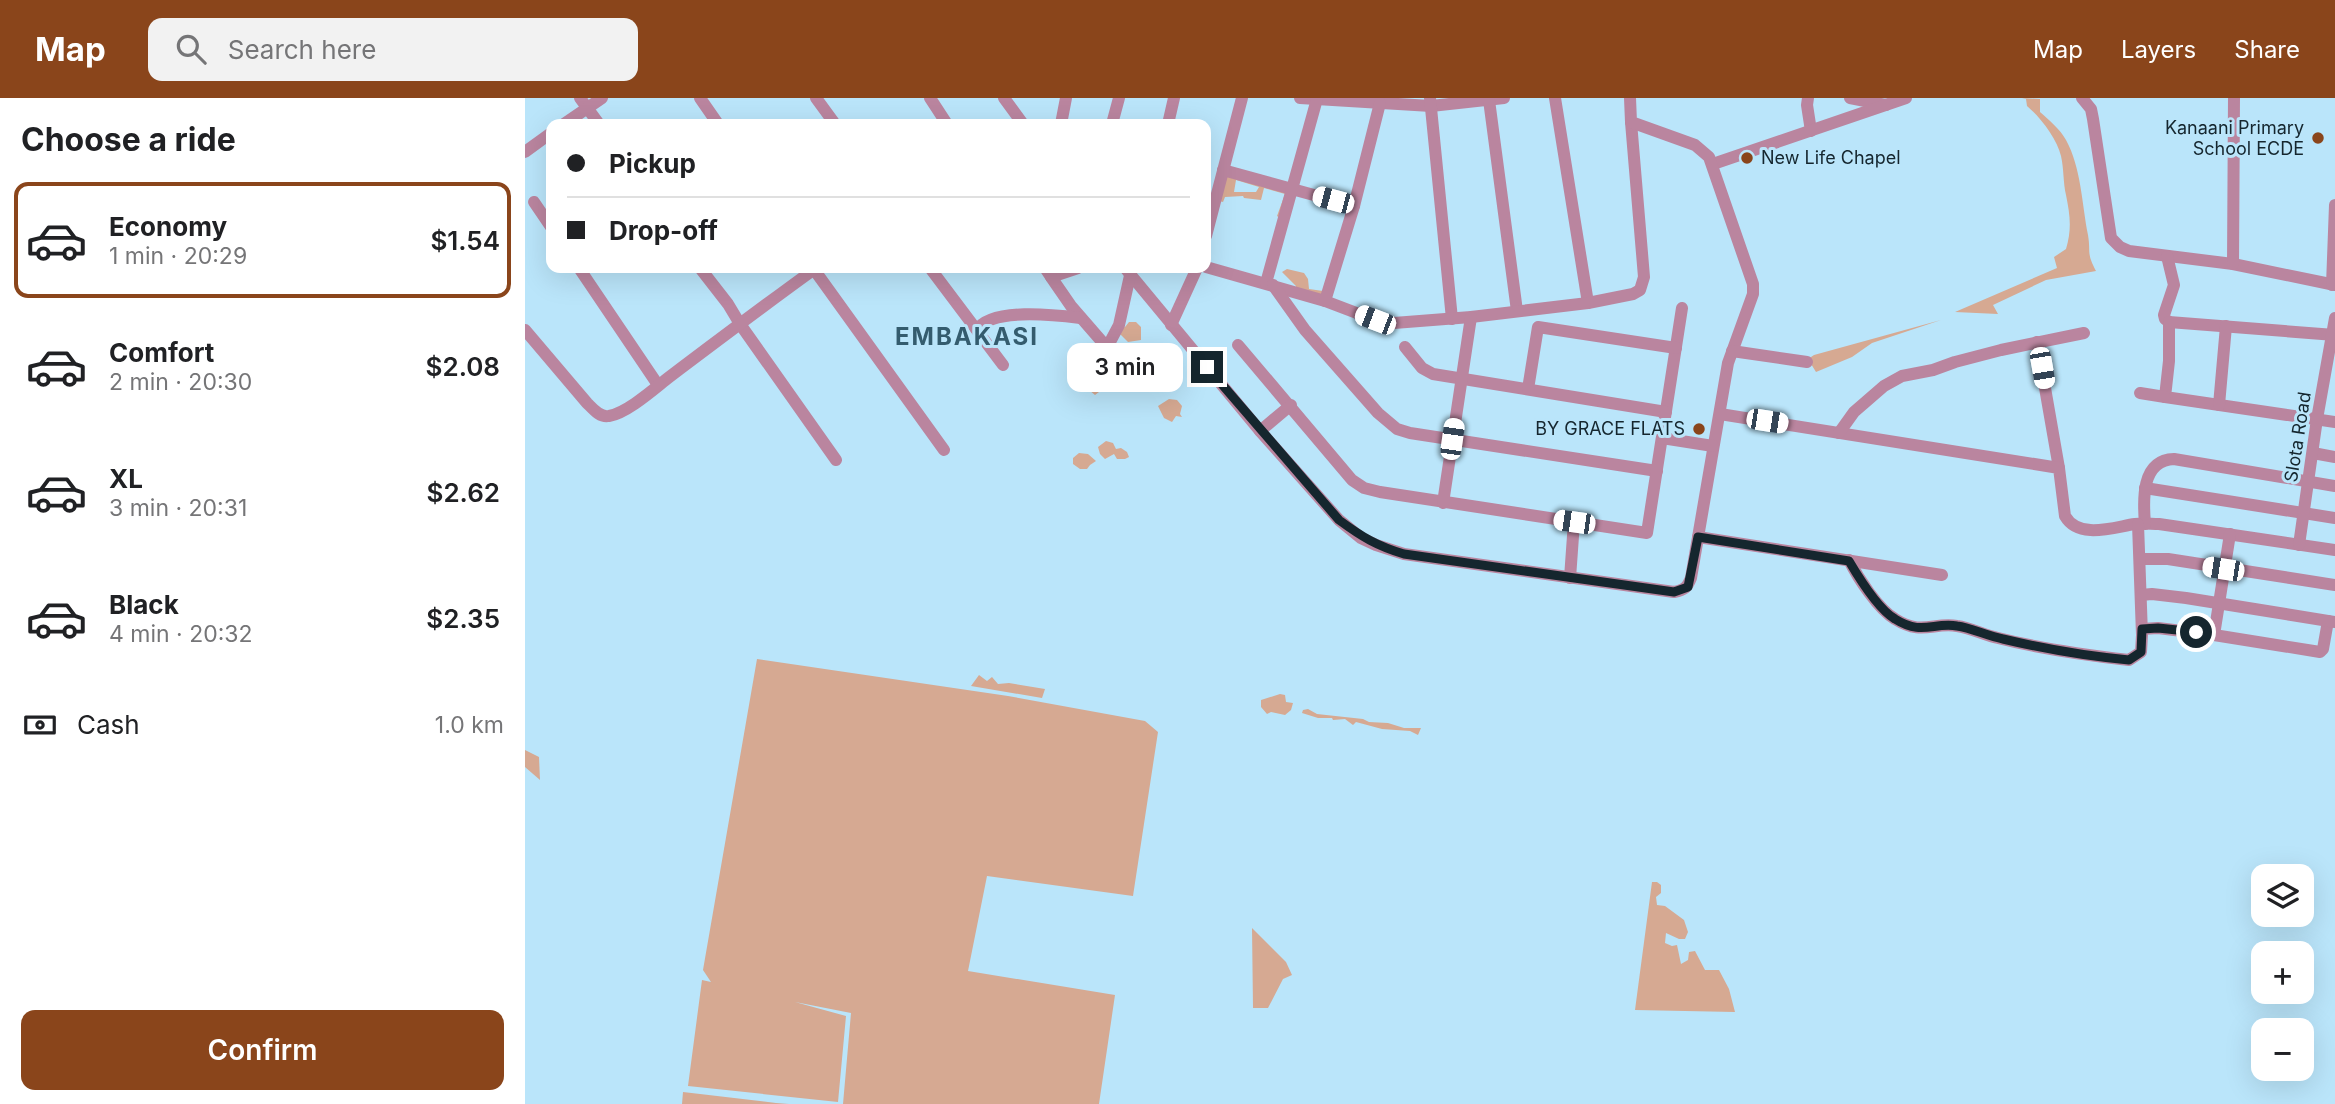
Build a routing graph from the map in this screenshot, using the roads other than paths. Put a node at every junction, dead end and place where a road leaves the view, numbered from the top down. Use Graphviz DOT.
graph roads {
  1 [pos="602,98"];
  2 [pos="700,98"];
  3 [pos="816,98"];
  4 [pos="930,98"];
  5 [pos="1004,98"];
  6 [pos="1066,98"];
  7 [pos="1119,98"];
  8 [pos="1174,98"];
  9 [pos="1242,98"];
  10 [pos="1300,98"];
  11 [pos="1504,98"];
  12 [pos="1555,98"];
  13 [pos="1630,98"];
  14 [pos="1850,98"];
  15 [pos="1906,98"];
  16 [pos="2082,98"];
  17 [pos="2234,98"];
  18 [pos="1317,99"];
  19 [pos="1339,99"];
  20 [pos="1489,100"];
  21 [pos="1806,100"];
  22 [pos="1430,102"];
  23 [pos="584,103"];
  24 [pos="1380,103"];
  25 [pos="1886,106"];
  26 [pos="569,119"];
  27 [pos="595,119"];
  28 [pos="715,119"];
  29 [pos="831,119"];
  30 [pos="944,119"];
  31 [pos="1019,119"];
  32 [pos="1062,119"];
  33 [pos="1113,119"];
  34 [pos="1169,119"];
  35 [pos="1631,122"];
  36 [pos="1811,131"];
  37 [pos="546,137"];
  38 [pos="525,152"];
  39 [pos="1713,164"];
  40 [pos="1223,170"];
  41 [pos="1292,189"];
  42 [pos="534,202"];
  43 [pos="2335,205"];
  44 [pos="1353,206"];
  45 [pos="1211,217"];
  46 [pos="546,220"];
  47 [pos="2167,256"];
  48 [pos="2233,264"];
  49 [pos="1211,268"];
  50 [pos="582,273"];
  51 [pos="704,273"];
  52 [pos="808,273"];
  53 [pos="819,273"];
  54 [pos="934,273"];
  55 [pos="1049,273"];
  56 [pos="1128,273"];
  57 [pos="1131,273"];
  58 [pos="1195,273"];
  59 [pos="1269,284"];
  60 [pos="2333,285"];
  61 [pos="1325,301"];
  62 [pos="1588,303"];
  63 [pos="1682,308"];
  64 [pos="1517,311"];
  65 [pos="1471,317"];
  66 [pos="1081,318"];
  67 [pos="1453,318"];
  68 [pos="2335,318"];
  69 [pos="2169,322"];
  70 [pos="740,324"];
  71 [pos="1171,325"];
  72 [pos="2226,326"];
  73 [pos="525,330"];
  74 [pos="977,330"];
  75 [pos="2084,333"];
  76 [pos="2334,335"];
  77 [pos="2037,342"];
  78 [pos="1238,345"];
  79 [pos="1405,347"];
  80 [pos="1676,348"];
  81 [pos="1732,351"];
  82 [pos="1807,362"];
  83 [pos="1003,365"];
  84 [pos="1461,379"];
  85 [pos="658,386"];
  86 [pos="1528,389"];
  87 [pos="2140,393"];
  88 [pos="2165,397"];
  89 [pos="1291,405"];
  90 [pos="2219,405"];
  91 [pos="1666,412"];
  92 [pos="1720,414"];
  93 [pos="2317,419"];
  94 [pos="2335,422"];
  95 [pos="1260,431"];
  96 [pos="1839,433"];
  97 [pos="1662,438"];
  98 [pos="1452,439"];
  99 [pos="1713,446"];
  100 [pos="944,450"];
  101 [pos="2312,453"];
  102 [pos="2335,457"];
  103 [pos="836,460"];
  104 [pos="2059,468"];
  105 [pos="1657,471"];
  106 [pos="2308,482"];
  107 [pos="2335,486"];
  108 [pos="2145,488"];
  109 [pos="1443,503"];
  110 [pos="2304,513"];
  111 [pos="2335,518"];
  112 [pos="1574,522"];
  113 [pos="2142,524"];
  114 [pos="2230,534"];
  115 [pos="1698,537"];
  116 [pos="2299,545"];
  117 [pos="2335,550"];
  118 [pos="2140,559"];
  119 [pos="1849,561"];
  120 [pos="2223,569"];
  121 [pos="1942,575"];
  122 [pos="1570,578"];
  123 [pos="2335,585"];
  124 [pos="2141,595"];
  125 [pos="2219,603"];
  126 [pos="2331,621"];
  127 [pos="2142,629"];
  128 [pos="2214,635"];
  1 -- 23 [label="street"];
  2 -- 28 [label="street"];
  3 -- 29 [label="street"];
  4 -- 30 [label="street"];
  5 -- 31 [label="street"];
  6 -- 32 [label="street"];
  7 -- 33 [label="street"];
  8 -- 34 [label="street"];
  9 -- 40 [label="street"];
  10 -- 18 [label="street"];
  11 -- 20 [label="street"];
  12 -- 62 [label="street"];
  13 -- 35 [label="street"];
  14 -- 25 [label="street"];
  15 -- 25 [label="street"];
  16 -- 47 [label="street"];
  17 -- 48 [label="street"];
  18 -- 19 [label="street"];
  18 -- 41 [label="street"];
  19 -- 24 [label="street"];
  20 -- 22 [label="street"];
  20 -- 64 [label="street"];
  21 -- 36 [label="street"];
  22 -- 24 [label="street"];
  22 -- 67 [label="street"];
  23 -- 26 [label="street"];
  23 -- 27 [label="street"];
  24 -- 44 [label="street"];
  25 -- 36 [label="street"];
  35 -- 39 [label="street"];
  35 -- 62 [label="street"];
  36 -- 39 [label="street"];
  37 -- 38 [label="street"];
  39 -- 81 [label="street"];
  40 -- 41 [label="street"];
  40 -- 45 [label="street"];
  41 -- 44 [label="street"];
  41 -- 59 [label="street"];
  42 -- 46 [label="street"];
  43 -- 60 [label="street"];
  44 -- 61 [label="street"];
  47 -- 48 [label="street"];
  47 -- 69 [label="street"];
  48 -- 60 [label="street"];
  49 -- 59 [label="street"];
  50 -- 85 [label="street"];
  51 -- 70 [label="street"];
  52 -- 70 [label="street"];
  53 -- 100 [label="street"];
  54 -- 74 [label="street"];
  55 -- 66 [label="street"];
  56 -- 66 [label="street"];
  57 -- 71 [label="street"];
  58 -- 71 [label="street"];
  59 -- 61 [label="street"];
  59 -- 98 [label="street"];
  61 -- 67 [label="street"];
  62 -- 64 [label="street"];
  63 -- 80 [label="street"];
  64 -- 65 [label="street"];
  65 -- 67 [label="street"];
  65 -- 84 [label="street"];
  66 -- 74 [label="street"];
  68 -- 76 [label="street, Slota Road"];
  69 -- 72 [label="street"];
  69 -- 88 [label="street"];
  70 -- 85 [label="street"];
  70 -- 103 [label="street"];
  71 -- 95 [label="street"];
  72 -- 76 [label="street"];
  72 -- 90 [label="street"];
  73 -- 85 [label="street"];
  74 -- 83 [label="street"];
  75 -- 77 [label="street"];
  76 -- 93 [label="street, Slota Road"];
  77 -- 96 [label="street"];
  77 -- 104 [label="street"];
  78 -- 89 [label="street"];
  79 -- 84 [label="street"];
  80 -- 86 [label="street"];
  80 -- 91 [label="street"];
  81 -- 82 [label="street"];
  81 -- 92 [label="street"];
  84 -- 86 [label="street"];
  84 -- 98 [label="street"];
  86 -- 91 [label="street"];
  87 -- 88 [label="street"];
  88 -- 90 [label="street"];
  89 -- 95 [label="street"];
  89 -- 109 [label="street"];
  90 -- 93 [label="street"];
  91 -- 97 [label="street"];
  92 -- 96 [label="street"];
  92 -- 99 [label="street"];
  93 -- 94 [label="street"];
  93 -- 101 [label="street, Slota Road"];
  95 -- 122 [label="street"];
  96 -- 104 [label="street"];
  97 -- 99 [label="street"];
  97 -- 105 [label="street"];
  98 -- 105 [label="street"];
  98 -- 109 [label="street"];
  99 -- 115 [label="street"];
  101 -- 102 [label="street"];
  101 -- 106 [label="street, Slota Road"];
  104 -- 113 [label="street"];
  105 -- 112 [label="street"];
  106 -- 107 [label="street"];
  106 -- 108 [label="street"];
  106 -- 110 [label="street, Slota Road"];
  108 -- 110 [label="street"];
  108 -- 113 [label="street"];
  109 -- 112 [label="street"];
  110 -- 111 [label="street"];
  110 -- 116 [label="street, Slota Road"];
  112 -- 122 [label="street"];
  113 -- 114 [label="street"];
  113 -- 118 [label="street"];
  114 -- 116 [label="street"];
  114 -- 120 [label="street"];
  115 -- 119 [label="street"];
  115 -- 122 [label="street"];
  116 -- 117 [label="street"];
  118 -- 120 [label="street"];
  118 -- 124 [label="street"];
  119 -- 121 [label="street"];
  119 -- 127 [label="street"];
  120 -- 123 [label="street"];
  120 -- 125 [label="street"];
  124 -- 125 [label="street"];
  124 -- 127 [label="street"];
  125 -- 126 [label="street"];
  125 -- 128 [label="street"];
  126 -- 128 [label="street"];
  127 -- 128 [label="street"];
}
